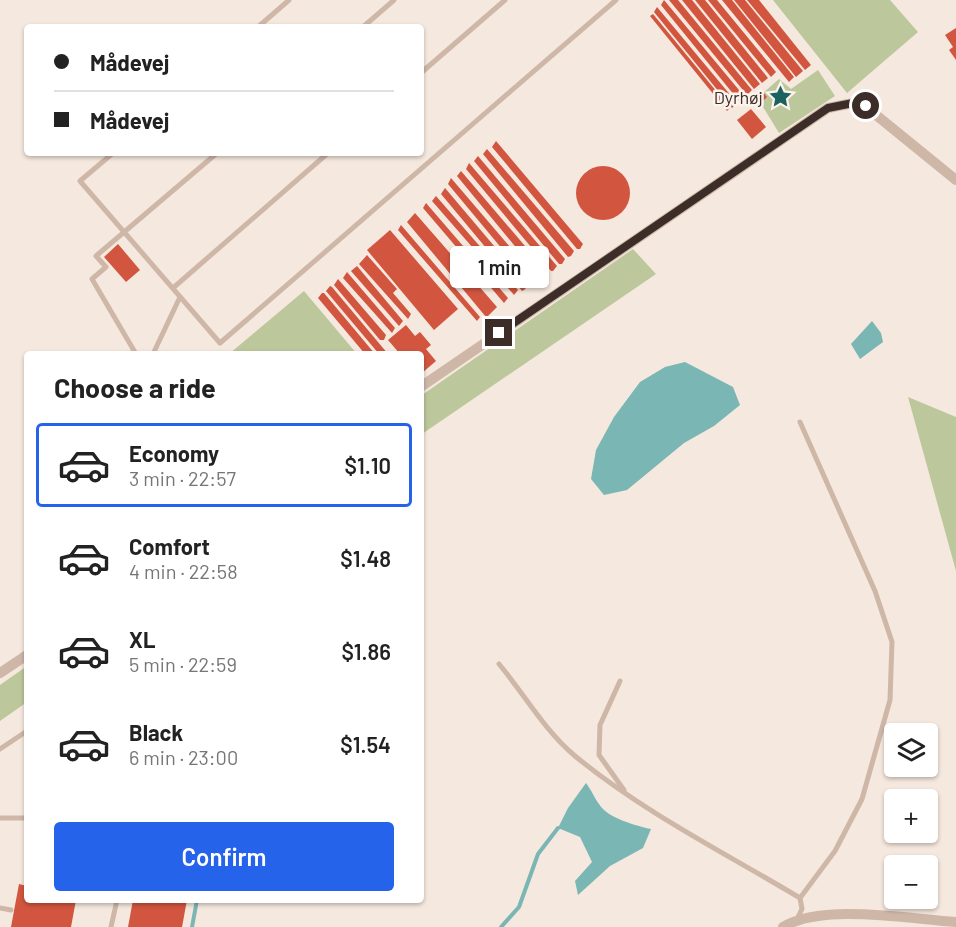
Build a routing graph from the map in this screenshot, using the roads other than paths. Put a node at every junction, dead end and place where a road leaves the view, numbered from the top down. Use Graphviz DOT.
graph roads {
  1 [pos="289,0"];
  2 [pos="394,0"];
  3 [pos="505,0"];
  4 [pos="616,0"];
  5 [pos="261,24"];
  6 [pos="366,24"];
  7 [pos="424,70"];
  8 [pos="109,156"];
  9 [pos="214,156"];
  10 [pos="325,156"];
  11 [pos="956,180"];
  12 [pos="125,232"];
  13 [pos="173,288"];
  14 [pos="180,297"];
  15 [pos="134,351"];
  16 [pos="154,351"];
  17 [pos="424,385"];
  18 [pos="800,422"];
  19 [pos="24,657"];
  20 [pos="499,664"];
  21 [pos="0,673"];
  22 [pos="620,681"];
  23 [pos="24,733"];
  24 [pos="0,749"];
  25 [pos="626,794"];
  26 [pos="0,818"];
  27 [pos="24,818"];
  28 [pos="800,898"];
  29 [pos="116,903"];
  30 [pos="0,908"];
  31 [pos="11,910"];
  32 [pos="797,918"];
  33 [pos="956,922"];
  34 [pos="111,927"];
  35 [pos="783,927"];
  1 -- 5 [label="lane"];
  2 -- 6 [label="lane"];
  3 -- 7 [label="lane"];
  4 -- 14 [label="lane"];
  8 -- 12 [label="lane"];
  9 -- 12 [label="lane"];
  10 -- 13 [label="lane"];
  11 -- 17 [label="street"];
  12 -- 13 [label="lane"];
  12 -- 15 [label="lane"];
  13 -- 14 [label="lane"];
  14 -- 16 [label="lane"];
  18 -- 28 [label="lane"];
  19 -- 21 [label="street"];
  20 -- 25 [label="lane"];
  22 -- 25 [label="lane"];
  23 -- 24 [label="lane"];
  25 -- 28 [label="lane"];
  26 -- 27 [label="lane"];
  28 -- 32 [label="lane"];
  29 -- 34 [label="lane"];
  30 -- 31 [label="lane"];
  32 -- 33 [label="street"];
  32 -- 35 [label="street"];
}
